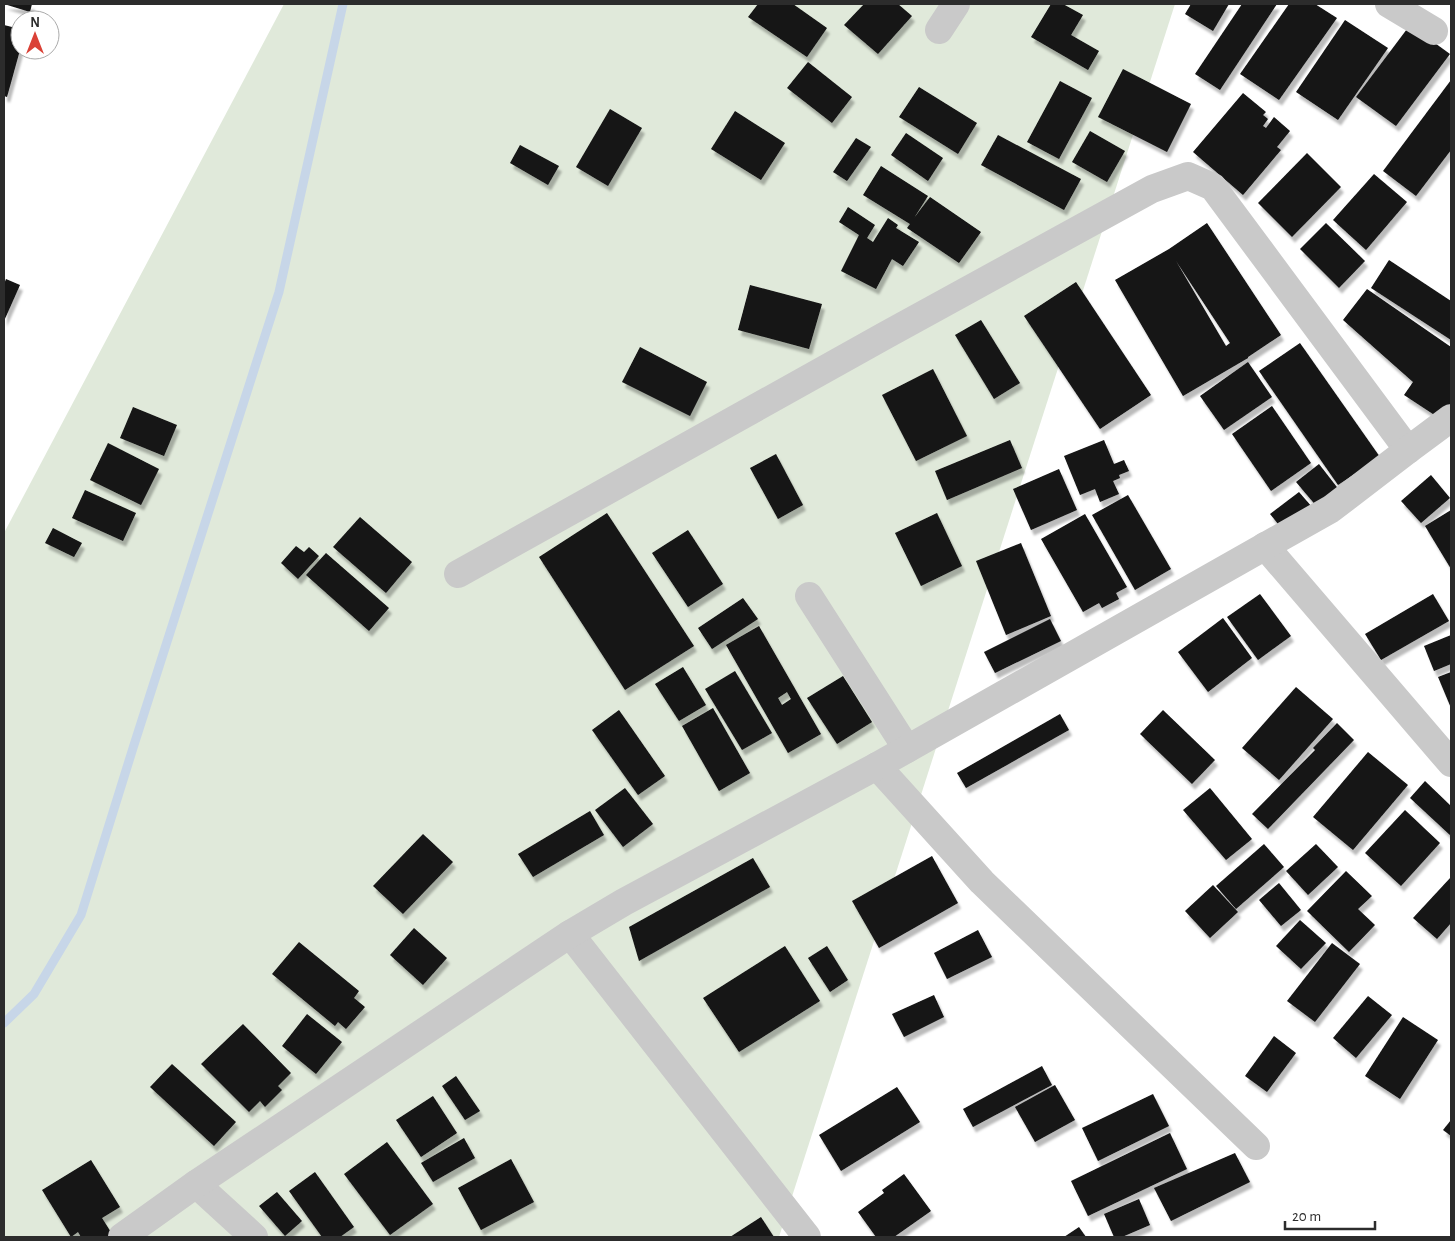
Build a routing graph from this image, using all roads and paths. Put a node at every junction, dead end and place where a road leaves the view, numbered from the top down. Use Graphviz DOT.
graph roads {
  1 [pos="956,4"];
  2 [pos="1389,4"];
  3 [pos="938,30"];
  4 [pos="1434,31"];
  5 [pos="1451,418"];
  6 [pos="1408,450"];
  7 [pos="1265,546"];
  8 [pos="458,574"];
  9 [pos="809,596"];
  10 [pos="907,749"];
  11 [pos="1451,763"];
  12 [pos="877,766"];
  13 [pos="570,934"];
  14 [pos="1256,1146"];
  15 [pos="196,1184"];
  16 [pos="122,1237"];
  17 [pos="254,1237"];
  18 [pos="807,1237"];
  1 -- 3 [label="street"];
  2 -- 4 [label="street"];
  5 -- 6 [label="street"];
  6 -- 7 [label="street"];
  6 -- 8 [label="street"];
  7 -- 10 [label="street"];
  7 -- 11 [label="street"];
  9 -- 10 [label="street"];
  10 -- 12 [label="street"];
  12 -- 13 [label="street"];
  12 -- 14 [label="street"];
  13 -- 15 [label="street"];
  13 -- 18 [label="street"];
  15 -- 16 [label="street"];
  15 -- 17 [label="street"];
}
